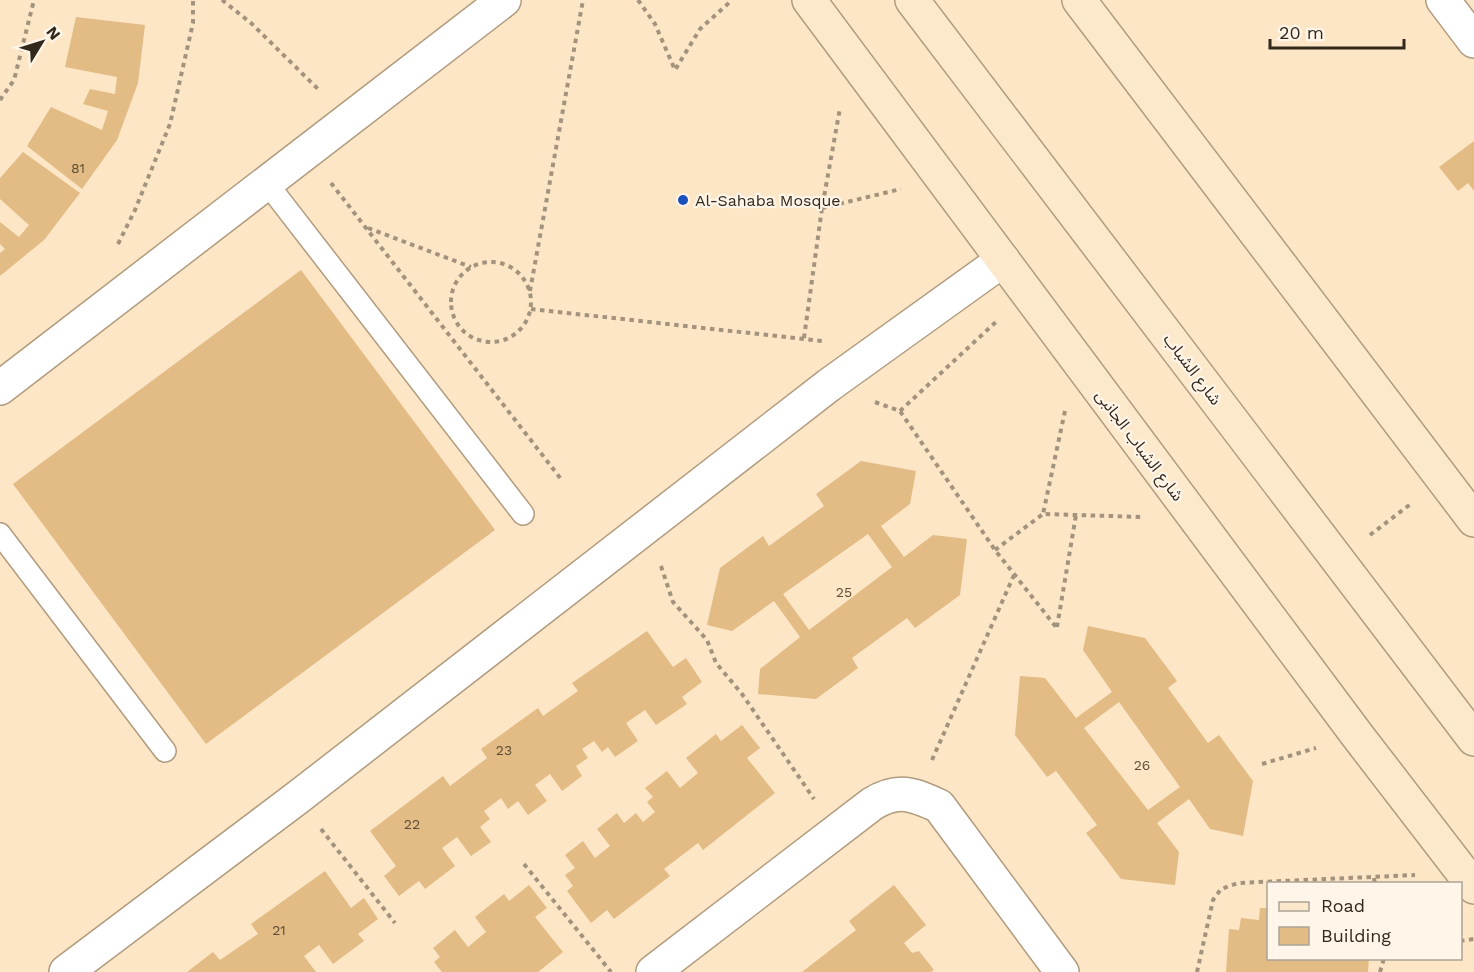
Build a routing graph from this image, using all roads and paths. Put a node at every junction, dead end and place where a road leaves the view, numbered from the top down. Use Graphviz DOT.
graph roads {
  1 [pos="34,0"];
  2 [pos="194,0"];
  3 [pos="222,0"];
  4 [pos="504,0"];
  5 [pos="583,0"];
  6 [pos="638,0"];
  7 [pos="732,0"];
  8 [pos="809,0"];
  9 [pos="912,0"];
  10 [pos="1080,0"];
  11 [pos="1443,0"];
  12 [pos="1474,41"];
  13 [pos="849,54"];
  14 [pos="0,100"];
  15 [pos="348,119"];
  16 [pos="307,151"];
  17 [pos="942,179"];
  18 [pos="266,182"];
  19 [pos="822,208"];
  20 [pos="366,227"];
  21 [pos="114,253"];
  22 [pos="1003,260"];
  23 [pos="471,267"];
  24 [pos="530,291"];
  25 [pos="1027,294"];
  26 [pos="531,309"];
  27 [pos="804,338"];
  28 [pos="880,348"];
  29 [pos="1076,359"];
  30 [pos="829,386"];
  31 [pos="0,388"];
  32 [pos="900,411"];
  33 [pos="1443,478"];
  34 [pos="561,479"];
  35 [pos="523,514"];
  36 [pos="1043,514"];
  37 [pos="1076,515"];
  38 [pos="1195,518"];
  39 [pos="1474,520"];
  40 [pos="647,525"];
  41 [pos="0,534"];
  42 [pos="995,550"];
  43 [pos="1338,560"];
  44 [pos="1014,574"];
  45 [pos="1357,735"];
  46 [pos="1474,739"];
  47 [pos="165,751"];
  48 [pos="1262,764"];
  49 [pos="916,796"];
  50 [pos="297,798"];
  51 [pos="836,831"];
  52 [pos="524,864"];
  53 [pos="1374,878"];
  54 [pos="1469,880"];
  55 [pos="1283,882"];
  56 [pos="1375,882"];
  57 [pos="1267,883"];
  58 [pos="395,923"];
  59 [pos="66,972"];
  60 [pos="611,972"];
  61 [pos="652,972"];
  62 [pos="1062,972"];
  63 [pos="1197,972"];
  1 -- 14 [label="path"];
  2 -- 21 [label="path"];
  3 -- 15 [label="path"];
  4 -- 15 [label="street"];
  5 -- 24 [label="path"];
  6 -- 7 [label="path"];
  8 -- 13 [label="main road, شارع الشباب الجانبى"];
  9 -- 43 [label="main road, شارع الشباب"];
  10 -- 33 [label="main road"];
  11 -- 12 [label="street"];
  13 -- 17 [label="main road, شارع الشباب الجانبى"];
  13 -- 19 [label="path"];
  15 -- 16 [label="street"];
  16 -- 18 [label="street"];
  16 -- 20 [label="path"];
  17 -- 19 [label="path"];
  17 -- 22 [label="main road, شارع الشباب الجانبى"];
  18 -- 31 [label="street"];
  18 -- 35 [label="lane"];
  19 -- 27 [label="path"];
  20 -- 23 [label="path"];
  20 -- 34 [label="path"];
  22 -- 25 [label="main road, شارع الشباب الجانبى"];
  22 -- 28 [label="street"];
  23 -- 24 [label="path"];
  23 -- 26 [label="path"];
  24 -- 26 [label="path"];
  25 -- 29 [label="main road, شارع الشباب الجانبى"];
  25 -- 32 [label="path"];
  26 -- 27 [label="path"];
  27 -- 28 [label="path"];
  28 -- 30 [label="street"];
  29 -- 36 [label="path"];
  29 -- 38 [label="main road, شارع الشباب الجانبى"];
  30 -- 32 [label="path"];
  30 -- 40 [label="street"];
  32 -- 42 [label="path"];
  33 -- 39 [label="main road"];
  33 -- 43 [label="path"];
  36 -- 37 [label="path"];
  36 -- 42 [label="path"];
  37 -- 38 [label="path"];
  37 -- 44 [label="path"];
  38 -- 45 [label="main road, شارع الشباب الجانبى"];
  40 -- 50 [label="street"];
  40 -- 51 [label="path"];
  41 -- 47 [label="lane"];
  42 -- 44 [label="path"];
  43 -- 46 [label="main road, شارع الشباب"];
  44 -- 49 [label="path"];
  45 -- 48 [label="path"];
  45 -- 54 [label="main road, شارع الشباب الجانبى"];
  49 -- 51 [label="street"];
  49 -- 62 [label="street"];
  50 -- 58 [label="path"];
  50 -- 59 [label="street"];
  51 -- 61 [label="street"];
  52 -- 60 [label="path"];
  53 -- 54 [label="path"];
  53 -- 55 [label="path"];
  53 -- 56 [label="path"];
  57 -- 63 [label="path"];
}
